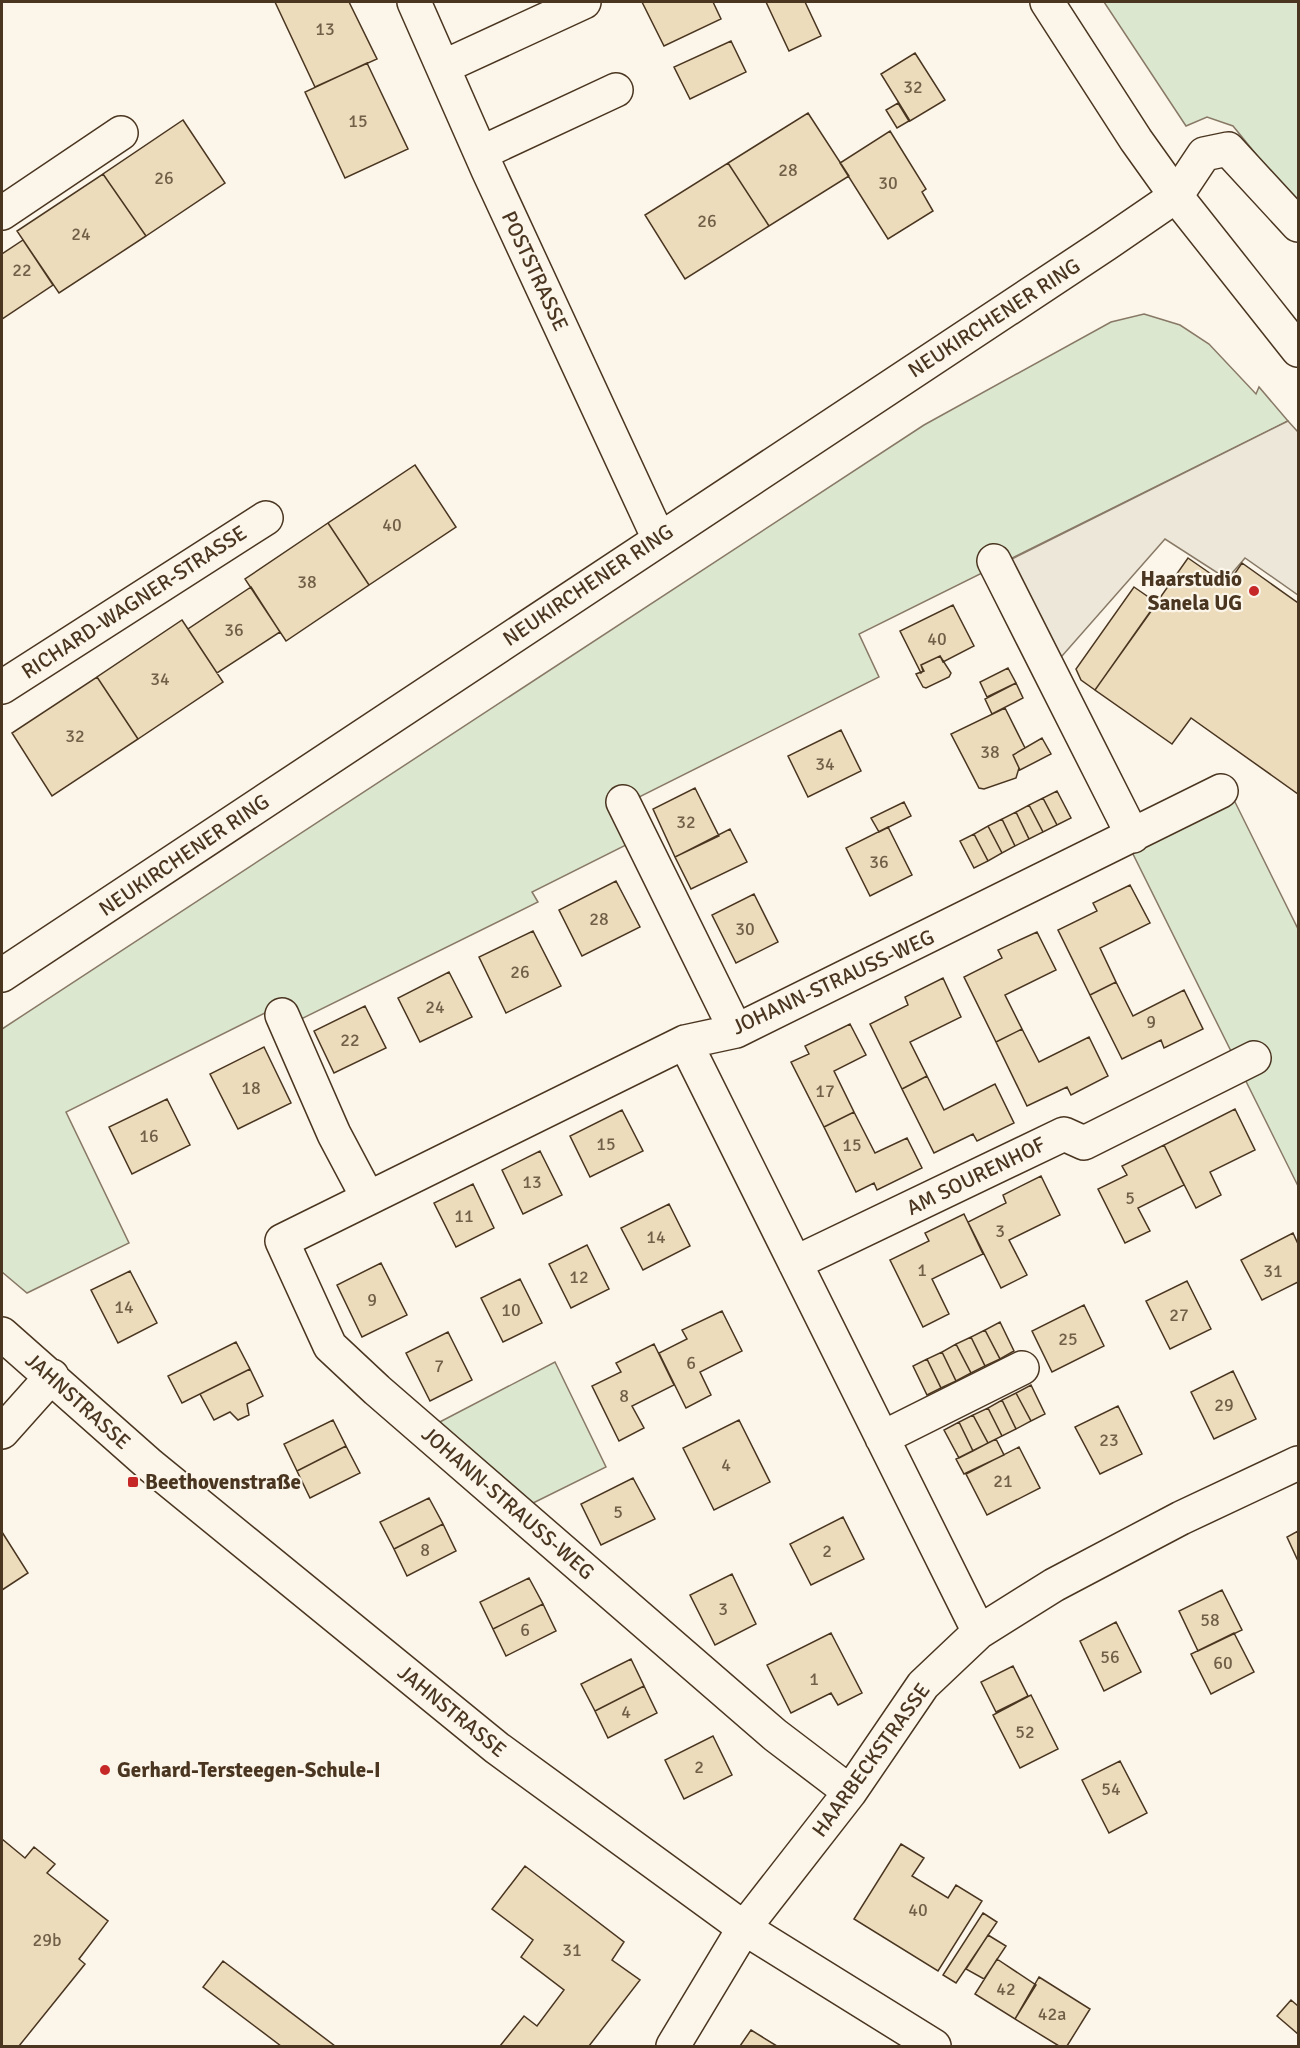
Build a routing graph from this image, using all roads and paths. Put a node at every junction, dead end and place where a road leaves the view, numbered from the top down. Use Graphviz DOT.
graph roads {
  1 [pos="414,2"];
  2 [pos="584,2"];
  3 [pos="1047,2"];
  4 [pos="443,66"];
  5 [pos="616,90"];
  6 [pos="121,134"];
  7 [pos="481,153"];
  8 [pos="1176,196"];
  9 [pos="2,213"];
  10 [pos="1299,225"];
  11 [pos="1299,350"];
  12 [pos="266,518"];
  13 [pos="658,538"];
  14 [pos="994,561"];
  15 [pos="2,687"];
  16 [pos="1221,791"];
  17 [pos="622,802"];
  18 [pos="1133,836"];
  19 [pos="2,975"];
  20 [pos="282,1015"];
  21 [pos="736,1031"];
  22 [pos="685,1042"];
  23 [pos="1254,1058"];
  24 [pos="368,1198"];
  25 [pos="795,1263"];
  26 [pos="2,1334"];
  27 [pos="1022,1368"];
  28 [pos="52,1376"];
  29 [pos="2,1432"];
  30 [pos="882,1438"];
  31 [pos="1299,1463"];
  32 [pos="979,1632"];
  33 [pos="850,1792"];
  34 [pos="744,1928"];
  35 [pos="673,2046"];
  36 [pos="934,2046"];
  1 -- 4 [label="street, POSTSTRASSE"];
  2 -- 4 [label="street"];
  3 -- 8 [label="street"];
  4 -- 7 [label="street, POSTSTRASSE"];
  5 -- 7 [label="street"];
  6 -- 9 [label="street"];
  7 -- 13 [label="street, POSTSTRASSE"];
  8 -- 10 [label="street"];
  8 -- 11 [label="street"];
  8 -- 13 [label="street, NEUKIRCHENER RING"];
  12 -- 15 [label="street, RICHARD-WAGNER-STRASSE"];
  13 -- 19 [label="street, NEUKIRCHENER RING"];
  14 -- 18 [label="street"];
  16 -- 18 [label="street, JOHANN-STRAUSS-WEG"];
  17 -- 21 [label="street"];
  18 -- 21 [label="street, JOHANN-STRAUSS-WEG"];
  20 -- 24 [label="street"];
  21 -- 22 [label="street, JOHANN-STRAUSS-WEG"];
  22 -- 24 [label="street, JOHANN-STRAUSS-WEG"];
  22 -- 25 [label="street"];
  23 -- 25 [label="street, AM SOURENHOF"];
  24 -- 33 [label="street, JOHANN-STRAUSS-WEG"];
  25 -- 30 [label="street"];
  26 -- 28 [label="street, JAHNSTRASSE"];
  27 -- 30 [label="street"];
  28 -- 29 [label="street"];
  28 -- 34 [label="street, JAHNSTRASSE"];
  30 -- 32 [label="street"];
  31 -- 32 [label="street, HAARBECKSTRASSE"];
  32 -- 33 [label="street, HAARBECKSTRASSE"];
  33 -- 34 [label="street, HAARBECKSTRASSE"];
  34 -- 35 [label="street, HAARBECKSTRASSE"];
  34 -- 36 [label="street, JAHNSTRASSE"];
}
